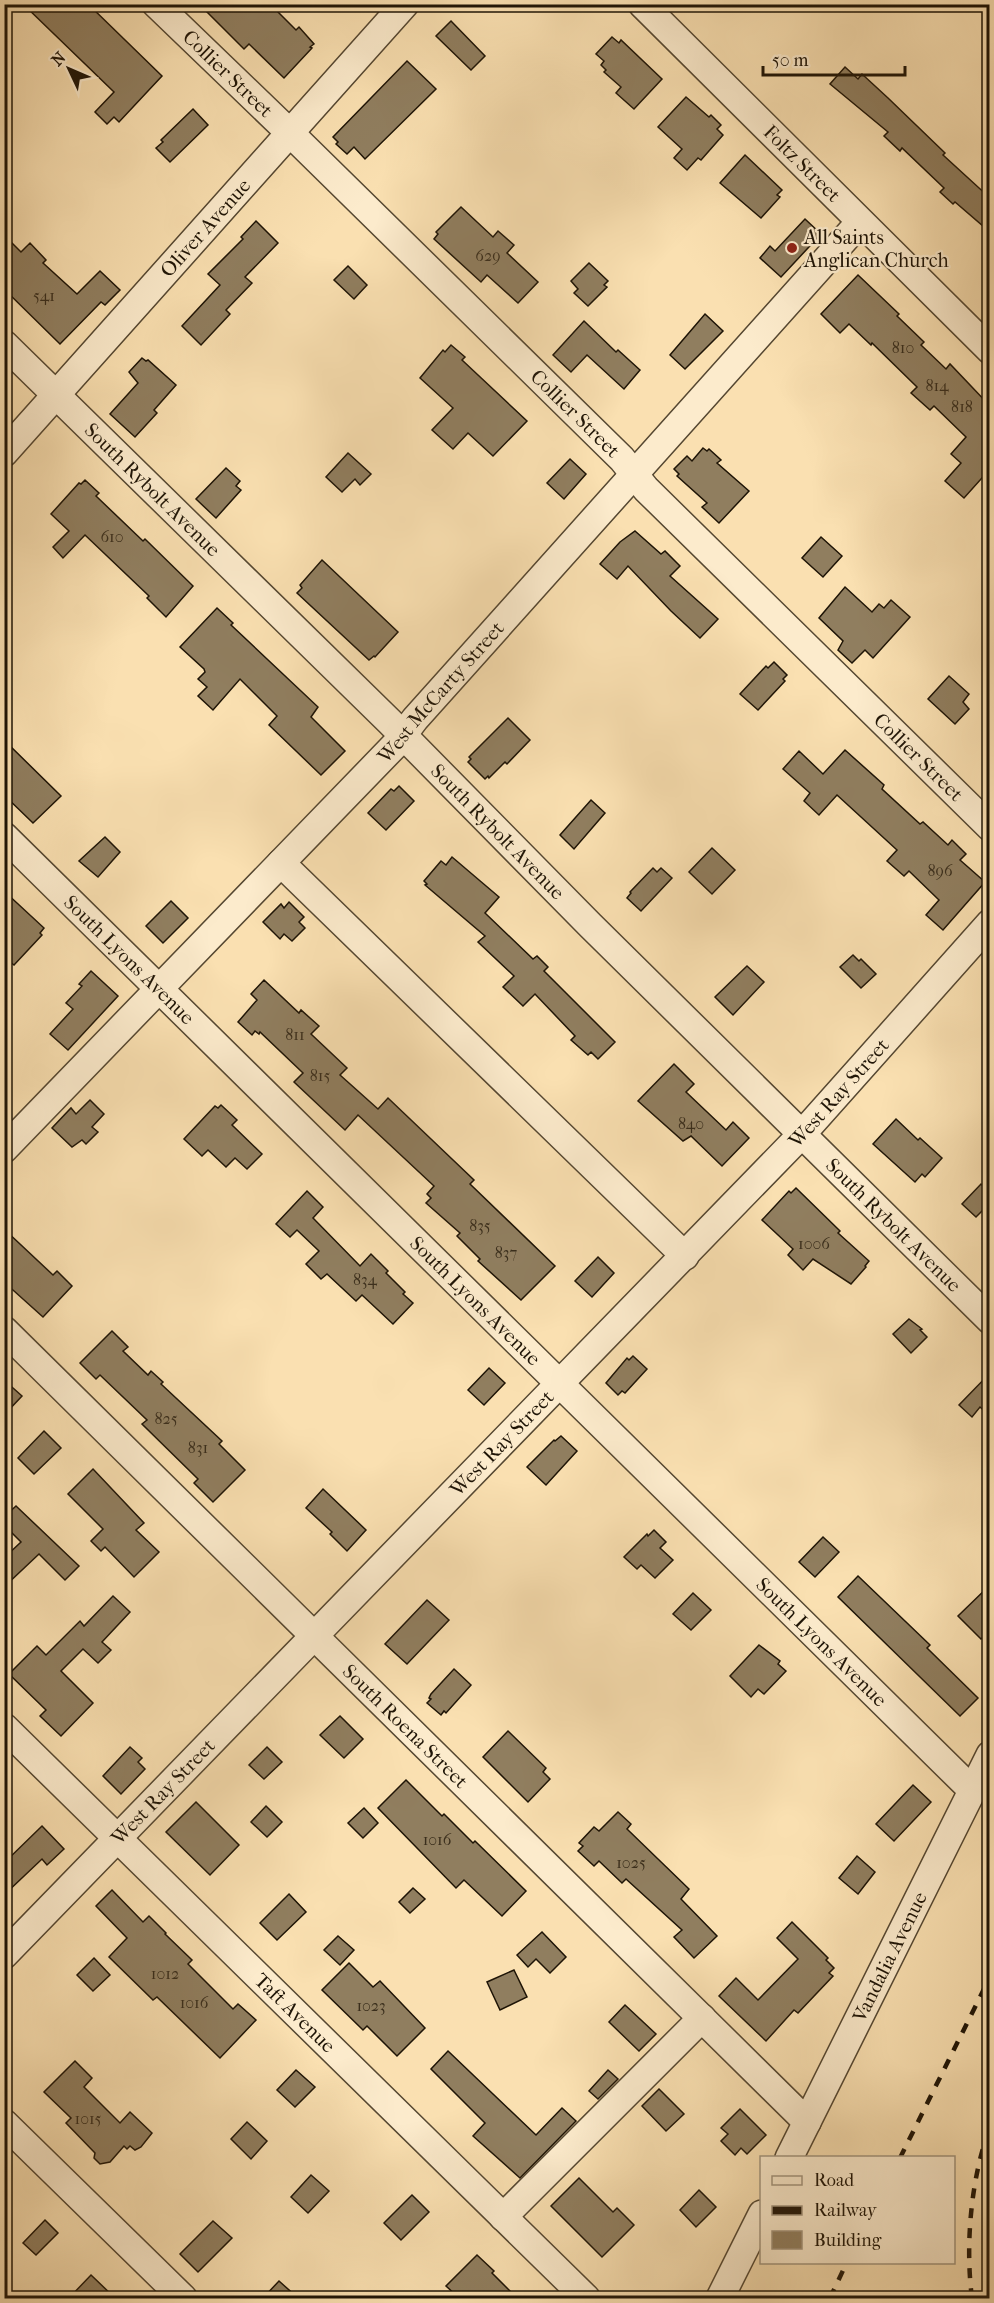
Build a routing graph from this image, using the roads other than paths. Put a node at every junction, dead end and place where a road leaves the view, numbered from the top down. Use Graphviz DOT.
graph roads {
  1 [pos="156,4"];
  2 [pos="405,4"];
  3 [pos="642,4"];
  4 [pos="290,133"];
  5 [pos="860,222"];
  6 [pos="4,344"];
  7 [pos="990,350"];
  8 [pos="57,394"];
  9 [pos="4,453"];
  10 [pos="634,473"];
  11 [pos="402,736"];
  12 [pos="990,827"];
  13 [pos="4,836"];
  14 [pos="281,862"];
  15 [pos="990,922"];
  16 [pos="160,988"];
  17 [pos="802,1134"];
  18 [pos="4,1149"];
  19 [pos="685,1256"];
  20 [pos="990,1320"];
  21 [pos="4,1330"];
  22 [pos="560,1385"];
  23 [pos="315,1636"];
  24 [pos="4,1727"];
  25 [pos="990,1755"];
  26 [pos="972,1790"];
  27 [pos="118,1839"];
  28 [pos="4,1955"];
  29 [pos="702,2018"];
  30 [pos="807,2122"];
  31 [pos="4,2123"];
  32 [pos="790,2156"];
  33 [pos="503,2217"];
  34 [pos="760,2218"];
  35 [pos="570,2293"];
  36 [pos="183,2298"];
  37 [pos="720,2298"];
  1 -- 4 [label="street, Collier Street"];
  2 -- 4 [label="street, Oliver Avenue"];
  3 -- 5 [label="street, Foltz Street"];
  4 -- 8 [label="street, Oliver Avenue"];
  4 -- 10 [label="street, Collier Street"];
  5 -- 7 [label="street, Foltz Street"];
  5 -- 10 [label="street, West McCarty Street"];
  6 -- 8 [label="street, South Rybolt Avenue"];
  8 -- 9 [label="street, Oliver Avenue"];
  8 -- 11 [label="street, South Rybolt Avenue"];
  10 -- 11 [label="street, West McCarty Street"];
  10 -- 12 [label="street, Collier Street"];
  11 -- 14 [label="street, West McCarty Street"];
  11 -- 17 [label="street, South Rybolt Avenue"];
  13 -- 16 [label="street, South Lyons Avenue"];
  14 -- 16 [label="street, West McCarty Street"];
  14 -- 19 [label="street"];
  15 -- 17 [label="street, West Ray Street"];
  16 -- 18 [label="street, West McCarty Street"];
  16 -- 22 [label="street, South Lyons Avenue"];
  17 -- 19 [label="street, West Ray Street"];
  17 -- 20 [label="street, South Rybolt Avenue"];
  19 -- 22 [label="street, West Ray Street"];
  21 -- 23 [label="street, South Roena Street"];
  22 -- 23 [label="street, West Ray Street"];
  22 -- 26 [label="street, South Lyons Avenue"];
  23 -- 27 [label="street, West Ray Street"];
  23 -- 29 [label="street, South Roena Street"];
  24 -- 27 [label="street, Taft Avenue"];
  25 -- 26 [label="street, Vandalia Avenue"];
  26 -- 30 [label="street, Vandalia Avenue"];
  27 -- 28 [label="street, West Ray Street"];
  27 -- 33 [label="street, Taft Avenue"];
  29 -- 30 [label="street, South Roena Street"];
  29 -- 33 [label="street"];
  30 -- 32 [label="street, Vandalia Avenue"];
  31 -- 36 [label="street"];
  33 -- 35 [label="street, Taft Avenue"];
  34 -- 37 [label="street"];
}
